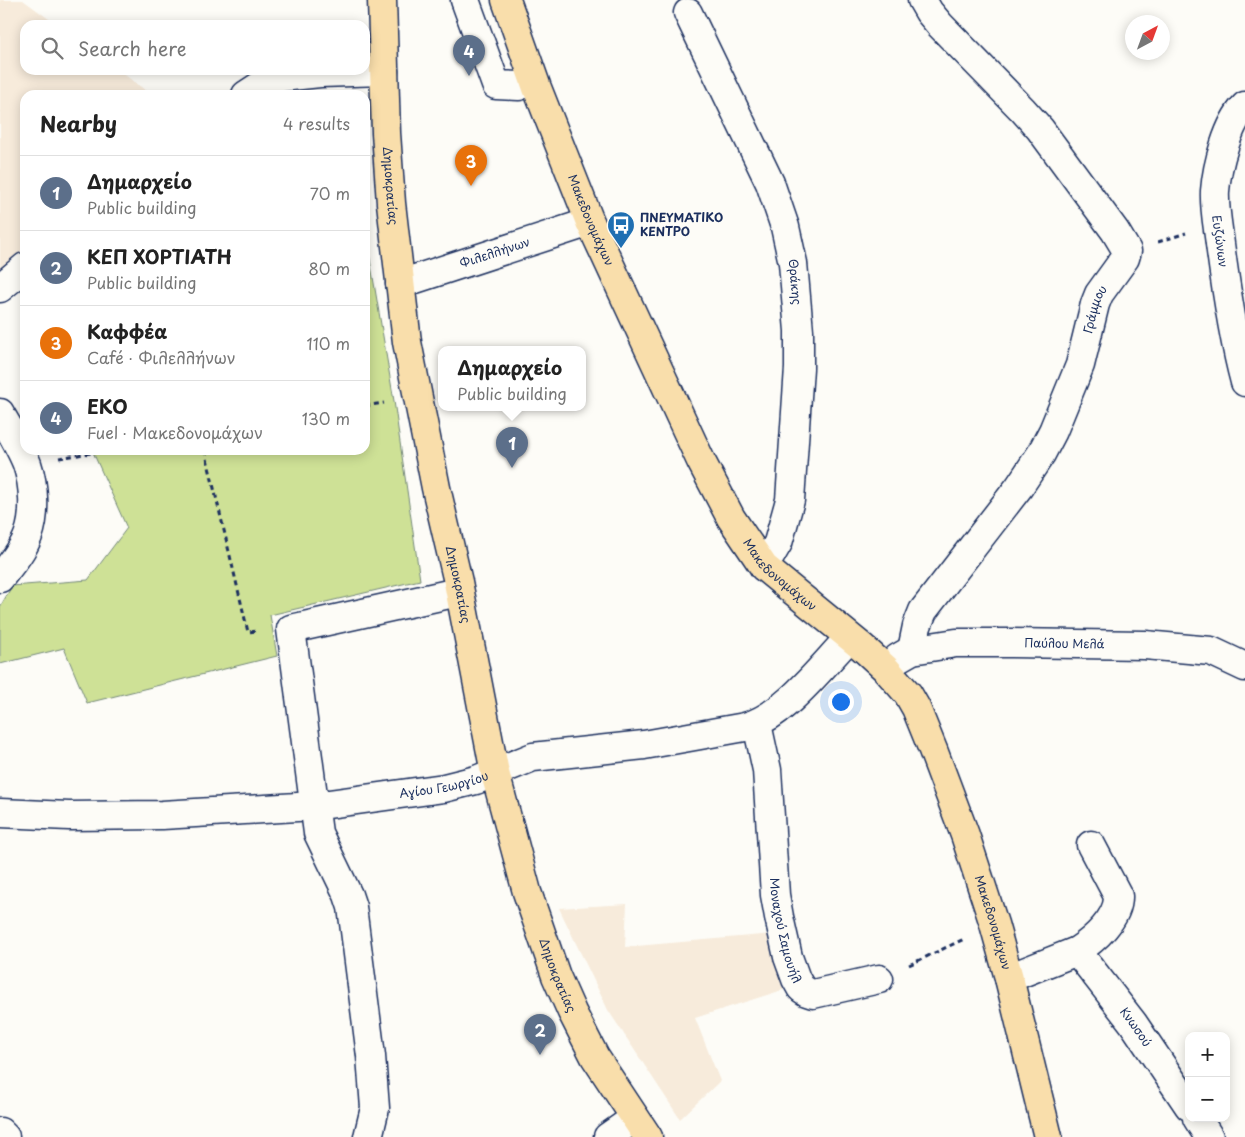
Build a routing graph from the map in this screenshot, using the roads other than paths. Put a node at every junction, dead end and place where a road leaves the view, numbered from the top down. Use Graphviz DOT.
graph roads {
  1 [pos="382,0"];
  2 [pos="465,0"];
  3 [pos="506,0"];
  4 [pos="922,0"];
  5 [pos="688,13"];
  6 [pos="370,71"];
  7 [pos="384,71"];
  8 [pos="301,75"];
  9 [pos="518,86"];
  10 [pos="254,90"];
  11 [pos="1245,106"];
  12 [pos="590,222"];
  13 [pos="20,271"];
  14 [pos="400,284"];
  15 [pos="0,288"];
  16 [pos="1245,382"];
  17 [pos="0,413"];
  18 [pos="20,451"];
  19 [pos="22,455"];
  20 [pos="764,567"];
  21 [pos="0,578"];
  22 [pos="458,592"];
  23 [pos="849,638"];
  24 [pos="912,650"];
  25 [pos="1245,667"];
  26 [pos="885,668"];
  27 [pos="757,724"];
  28 [pos="495,774"];
  29 [pos="314,806"];
  30 [pos="0,812"];
  31 [pos="1091,845"];
  32 [pos="1078,952"];
  33 [pos="1009,978"];
  34 [pos="879,979"];
  35 [pos="1185,1100"];
  36 [pos="1200,1122"];
  37 [pos="641,1128"];
  38 [pos="0,1132"];
  39 [pos="6,1137"];
  40 [pos="368,1137"];
  41 [pos="608,1137"];
  42 [pos="1048,1137"];
  43 [pos="1209,1137"];
  1 -- 7 [label="main road, Δημοκρατίας"];
  2 -- 9 [label="street"];
  3 -- 12 [label="main road, Μακεδονομάχων"];
  4 -- 24 [label="street, Γράμμου"];
  5 -- 20 [label="street, Θράκης"];
  6 -- 7 [label="street"];
  7 -- 14 [label="main road, Δημοκρατίας"];
  8 -- 10 [label="street"];
  11 -- 16 [label="street, Ευζώνων"];
  12 -- 14 [label="street, Φιλελλήνων"];
  12 -- 20 [label="main road, Μακεδονομάχων"];
  13 -- 15 [label="street"];
  14 -- 22 [label="main road, Δημοκρατίας"];
  17 -- 18 [label="street"];
  19 -- 21 [label="street"];
  20 -- 23 [label="main road, Μακεδονομάχων"];
  22 -- 28 [label="main road, Δημοκρατίας"];
  22 -- 29 [label="street"];
  23 -- 26 [label="main road, Μακεδονομάχων"];
  23 -- 27 [label="street, Αγίου Γεωργίου"];
  24 -- 25 [label="street, Παύλου Μελά"];
  24 -- 26 [label="street, Παύλου Μελά"];
  26 -- 33 [label="main road, Μακεδονομάχων"];
  27 -- 28 [label="street, Αγίου Γεωργίου"];
  27 -- 34 [label="street, Μοναχού Σαμουήλ"];
  28 -- 29 [label="street, Αγίου Γεωργίου"];
  28 -- 37 [label="main road, Δημοκρατίας"];
  29 -- 30 [label="street, Αγίου Γεωργίου"];
  29 -- 40 [label="street"];
  31 -- 32 [label="street"];
  32 -- 33 [label="street"];
  32 -- 35 [label="street, Κνωσού"];
  33 -- 42 [label="main road, Μακεδονομάχων"];
  36 -- 43 [label="street"];
  37 -- 41 [label="street"];
  38 -- 39 [label="street"];
}
